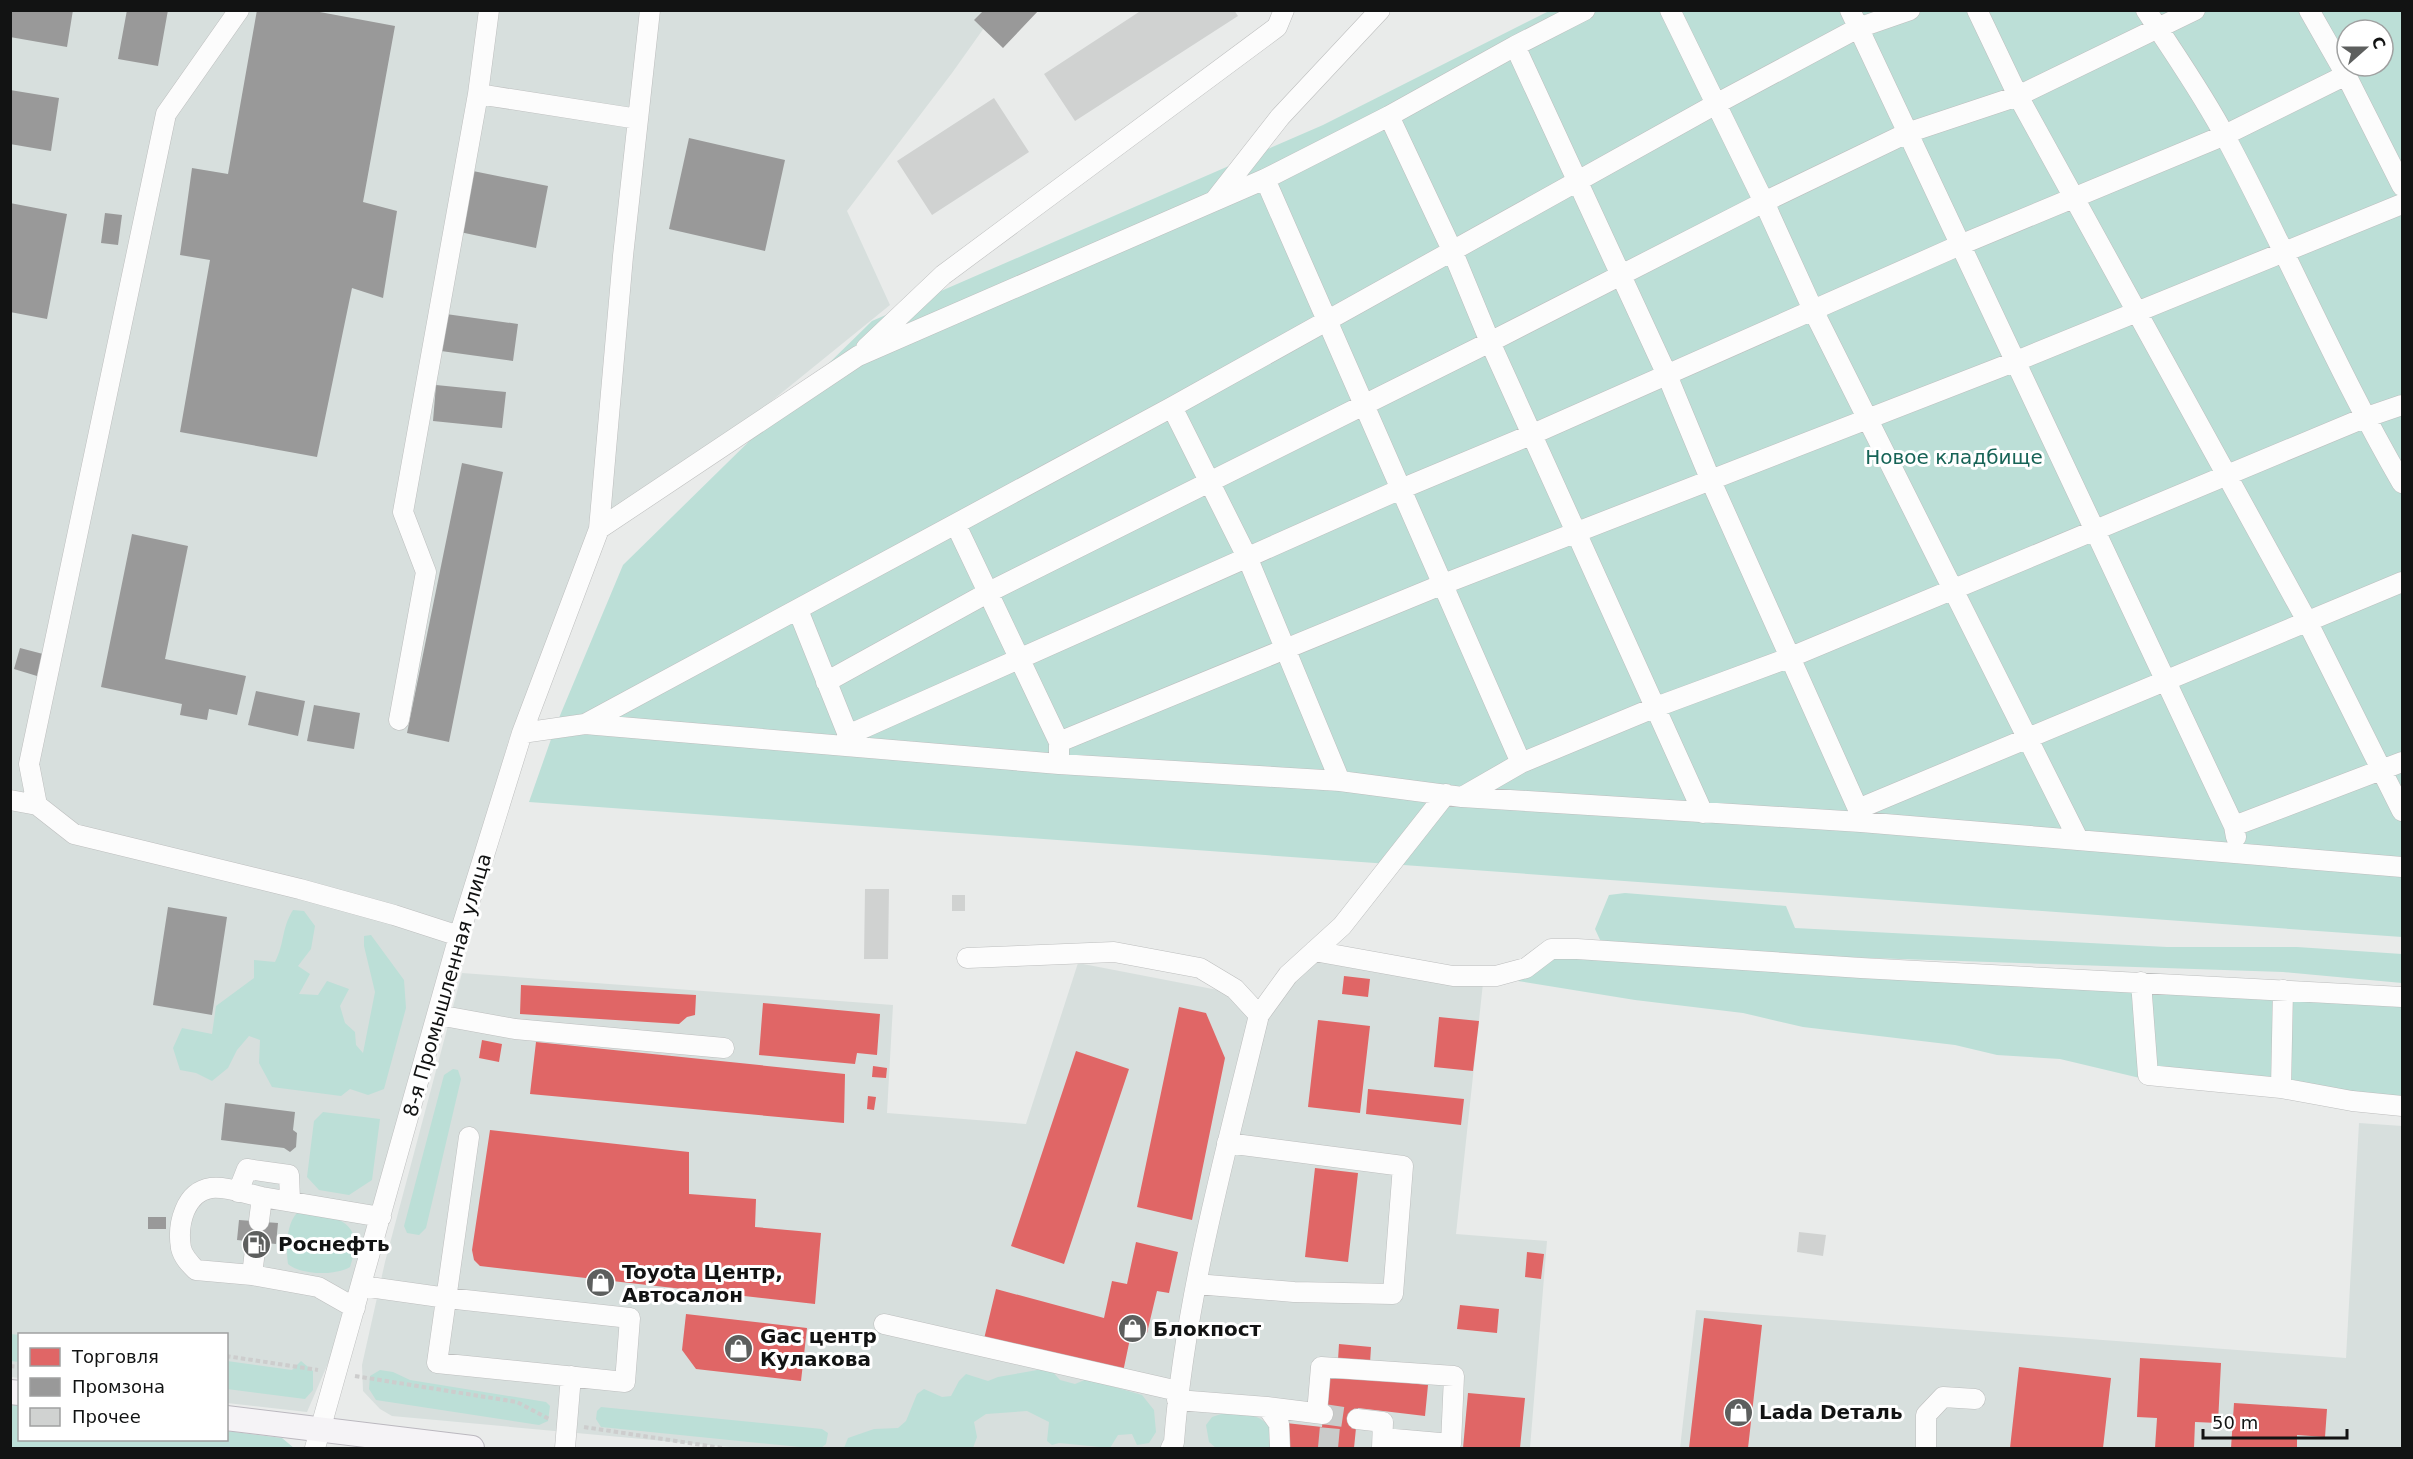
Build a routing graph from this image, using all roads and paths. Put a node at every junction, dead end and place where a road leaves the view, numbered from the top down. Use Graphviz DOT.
graph roads {
  1 [pos="239,10"];
  2 [pos="489,10"];
  3 [pos="650,10"];
  4 [pos="1284,10"];
  5 [pos="1380,10"];
  6 [pos="1585,10"];
  7 [pos="1670,10"];
  8 [pos="1910,10"];
  9 [pos="1977,10"];
  10 [pos="2146,10"];
  11 [pos="2195,10"];
  12 [pos="2309,10"];
  13 [pos="1854,20"];
  14 [pos="2158,30"];
  15 [pos="1515,46"];
  16 [pos="2335,56"];
  17 [pos="2340,78"];
  18 [pos="2348,78"];
  19 [pos="478,94"];
  20 [pos="2018,96"];
  21 [pos="1716,104"];
  22 [pos="1389,116"];
  23 [pos="638,118"];
  24 [pos="1907,133"];
  25 [pos="2225,135"];
  26 [pos="1265,179"];
  27 [pos="1576,181"];
  28 [pos="2403,186"];
  29 [pos="2075,196"];
  30 [pos="1213,202"];
  31 [pos="1764,202"];
  32 [pos="2403,204"];
  33 [pos="1960,245"];
  34 [pos="1452,250"];
  35 [pos="2284,251"];
  36 [pos="1621,275"];
  37 [pos="2137,311"];
  38 [pos="1814,312"];
  39 [pos="1327,319"];
  40 [pos="1491,342"];
  41 [pos="858,356"];
  42 [pos="2014,362"];
  43 [pos="1667,375"];
  44 [pos="1364,405"];
  45 [pos="2403,405"];
  46 [pos="1172,407"];
  47 [pos="1867,418"];
  48 [pos="2364,418"];
  49 [pos="1533,434"];
  50 [pos="2227,475"];
  51 [pos="1211,481"];
  52 [pos="1712,481"];
  53 [pos="2403,483"];
  54 [pos="1401,489"];
  55 [pos="956,525"];
  56 [pos="599,528"];
  57 [pos="2094,530"];
  58 [pos="1577,533"];
  59 [pos="1248,559"];
  60 [pos="2403,582"];
  61 [pos="1441,585"];
  62 [pos="1952,590"];
  63 [pos="989,592"];
  64 [pos="798,610"];
  65 [pos="2307,621"];
  66 [pos="1285,650"];
  67 [pos="1791,657"];
  68 [pos="1020,658"];
  69 [pos="2164,680"];
  70 [pos="826,682"];
  71 [pos="1656,707"];
  72 [pos="399,720"];
  73 [pos="585,724"];
  74 [pos="522,733"];
  75 [pos="2026,737"];
  76 [pos="850,740"];
  77 [pos="1059,742"];
  78 [pos="2403,762"];
  79 [pos="1059,764"];
  80 [pos="1521,764"];
  81 [pos="2381,770"];
  82 [pos="1340,781"];
  83 [pos="1454,796"];
  84 [pos="10,800"];
  85 [pos="37,805"];
  86 [pos="2403,811"];
  87 [pos="1703,813"];
  88 [pos="1859,816"];
  89 [pos="2234,826"];
  90 [pos="2078,839"];
  91 [pos="2238,852"];
  92 [pos="2403,867"];
  93 [pos="459,936"];
  94 [pos="1314,951"];
  95 [pos="967,958"];
  96 [pos="2141,982"];
  97 [pos="2283,990"];
  98 [pos="2403,997"];
  99 [pos="438,1015"];
  100 [pos="1259,1015"];
  101 [pos="724,1048"];
  102 [pos="2281,1088"];
  103 [pos="2403,1106"];
  104 [pos="469,1137"];
  105 [pos="1227,1143"];
  106 [pos="238,1192"];
  107 [pos="262,1197"];
  108 [pos="290,1200"];
  109 [pos="381,1217"];
  110 [pos="259,1221"];
  111 [pos="256,1242"];
  112 [pos="252,1275"];
  113 [pos="1196,1284"];
  114 [pos="362,1286"];
  115 [pos="447,1298"];
  116 [pos="355,1308"];
  117 [pos="884,1324"];
  118 [pos="228,1356"];
  119 [pos="335,1373"];
  120 [pos="571,1376"];
  121 [pos="1178,1396"];
  122 [pos="1975,1399"];
  123 [pos="1267,1407"];
  124 [pos="228,1418"];
  125 [pos="1357,1419"];
  126 [pos="567,1424"];
  127 [pos="317,1439"];
  128 [pos="1382,1443"];
  129 [pos="472,1449"];
  130 [pos="565,1449"];
  131 [pos="722,1449"];
  132 [pos="1171,1449"];
  133 [pos="1280,1449"];
  134 [pos="1926,1449"];
  1 -- 85 [label="street"];
  2 -- 19 [label="street"];
  3 -- 23 [label="street, 8-я Промышленная улица"];
  4 -- 41 [label="street"];
  5 -- 30 [label="street"];
  6 -- 15 [label="street"];
  7 -- 21 [label="street"];
  8 -- 13 [label="street"];
  9 -- 20 [label="street"];
  10 -- 14 [label="street"];
  11 -- 14 [label="street"];
  12 -- 16 [label="street"];
  13 -- 21 [label="street"];
  13 -- 24 [label="street"];
  14 -- 20 [label="street"];
  14 -- 25 [label="street"];
  15 -- 22 [label="street"];
  15 -- 27 [label="street"];
  17 -- 25 [label="street"];
  18 -- 28 [label="street"];
  19 -- 23 [label="street"];
  19 -- 72 [label="street"];
  20 -- 24 [label="street"];
  20 -- 29 [label="street"];
  21 -- 27 [label="street"];
  21 -- 31 [label="street"];
  22 -- 26 [label="street"];
  22 -- 34 [label="street"];
  23 -- 56 [label="street, 8-я Промышленная улица"];
  24 -- 31 [label="street"];
  24 -- 33 [label="street"];
  25 -- 29 [label="street"];
  25 -- 35 [label="street"];
  26 -- 30 [label="street"];
  26 -- 39 [label="street"];
  27 -- 34 [label="street"];
  27 -- 36 [label="street"];
  29 -- 33 [label="street"];
  29 -- 37 [label="street"];
  30 -- 41 [label="street"];
  31 -- 36 [label="street"];
  31 -- 38 [label="street"];
  32 -- 35 [label="street"];
  33 -- 38 [label="street"];
  33 -- 42 [label="street"];
  34 -- 39 [label="street"];
  34 -- 40 [label="street"];
  35 -- 37 [label="street"];
  35 -- 48 [label="street"];
  36 -- 40 [label="street"];
  36 -- 43 [label="street"];
  37 -- 42 [label="street"];
  37 -- 50 [label="street"];
  38 -- 43 [label="street"];
  38 -- 47 [label="street"];
  39 -- 44 [label="street"];
  39 -- 46 [label="street"];
  40 -- 44 [label="street"];
  40 -- 49 [label="street"];
  41 -- 56 [label="street"];
  42 -- 47 [label="street"];
  42 -- 57 [label="street"];
  43 -- 49 [label="street"];
  43 -- 52 [label="street"];
  44 -- 51 [label="street"];
  44 -- 54 [label="street"];
  45 -- 48 [label="street"];
  46 -- 51 [label="street"];
  46 -- 55 [label="street"];
  47 -- 52 [label="street"];
  47 -- 62 [label="street"];
  48 -- 50 [label="street"];
  48 -- 53 [label="street"];
  49 -- 54 [label="street"];
  49 -- 58 [label="street"];
  50 -- 57 [label="street"];
  50 -- 65 [label="street"];
  51 -- 59 [label="street"];
  51 -- 63 [label="street"];
  52 -- 58 [label="street"];
  52 -- 67 [label="street"];
  54 -- 59 [label="street"];
  54 -- 61 [label="street"];
  55 -- 63 [label="street"];
  55 -- 64 [label="street"];
  56 -- 74 [label="street, 8-я Промышленная улица"];
  57 -- 62 [label="street"];
  57 -- 69 [label="street"];
  58 -- 61 [label="street"];
  58 -- 71 [label="street"];
  59 -- 66 [label="street"];
  59 -- 68 [label="street"];
  60 -- 65 [label="street"];
  61 -- 66 [label="street"];
  61 -- 80 [label="street"];
  62 -- 67 [label="street"];
  62 -- 75 [label="street"];
  63 -- 68 [label="street"];
  63 -- 70 [label="street"];
  64 -- 70 [label="street"];
  64 -- 73 [label="street"];
  65 -- 69 [label="street"];
  65 -- 81 [label="street"];
  66 -- 77 [label="street"];
  66 -- 82 [label="street"];
  67 -- 71 [label="street"];
  67 -- 88 [label="street"];
  68 -- 76 [label="street"];
  68 -- 77 [label="street"];
  69 -- 75 [label="street"];
  69 -- 89 [label="street"];
  70 -- 76 [label="street"];
  71 -- 80 [label="street"];
  71 -- 87 [label="street"];
  73 -- 74 [label="street"];
  73 -- 76 [label="street"];
  74 -- 93 [label="street, 8-я Промышленная улица"];
  75 -- 88 [label="street"];
  75 -- 90 [label="street"];
  76 -- 79 [label="street"];
  77 -- 79 [label="street"];
  78 -- 81 [label="street"];
  79 -- 82 [label="street"];
  80 -- 83 [label="street"];
  81 -- 86 [label="street"];
  81 -- 89 [label="street"];
  82 -- 83 [label="street"];
  83 -- 87 [label="street"];
  83 -- 94 [label="street"];
  84 -- 85 [label="street"];
  85 -- 93 [label="street"];
  87 -- 88 [label="street"];
  88 -- 90 [label="street"];
  89 -- 91 [label="street"];
  90 -- 91 [label="street"];
  91 -- 92 [label="street"];
  93 -- 99 [label="street, 8-я Промышленная улица"];
  94 -- 96 [label="street"];
  94 -- 100 [label="street"];
  95 -- 100 [label="street"];
  96 -- 97 [label="street"];
  96 -- 102 [label="street"];
  97 -- 98 [label="street"];
  97 -- 102 [label="street"];
  99 -- 101 [label="street"];
  99 -- 109 [label="street, 8-я Промышленная улица"];
  100 -- 105 [label="street"];
  102 -- 103 [label="street"];
  104 -- 115 [label="street"];
  105 -- 113 [label="street"];
  105 -- 113 [label="street"];
  106 -- 107 [label="street"];
  106 -- 108 [label="street"];
  106 -- 112 [label="street"];
  107 -- 108 [label="street"];
  107 -- 110 [label="street"];
  108 -- 109 [label="street"];
  109 -- 114 [label="street, 8-я Промышленная улица"];
  111 -- 112 [label="street"];
  112 -- 116 [label="street"];
  113 -- 121 [label="street"];
  114 -- 115 [label="street"];
  114 -- 116 [label="street, 8-я Промышленная улица"];
  115 -- 120 [label="street"];
  115 -- 120 [label="street"];
  116 -- 119 [label="street, 8-я Промышленная улица"];
  117 -- 121 [label="street"];
  118 -- 119 [label="path"];
  119 -- 126 [label="path"];
  119 -- 127 [label="street, 8-я Промышленная улица"];
  120 -- 126 [label="street"];
  121 -- 123 [label="street"];
  121 -- 132 [label="street"];
  122 -- 134 [label="street"];
  123 -- 128 [label="street"];
  123 -- 133 [label="street"];
  124 -- 127 [label="main road"];
  125 -- 128 [label="street"];
  126 -- 130 [label="street"];
  126 -- 131 [label="path"];
  127 -- 129 [label="main road"];
}
